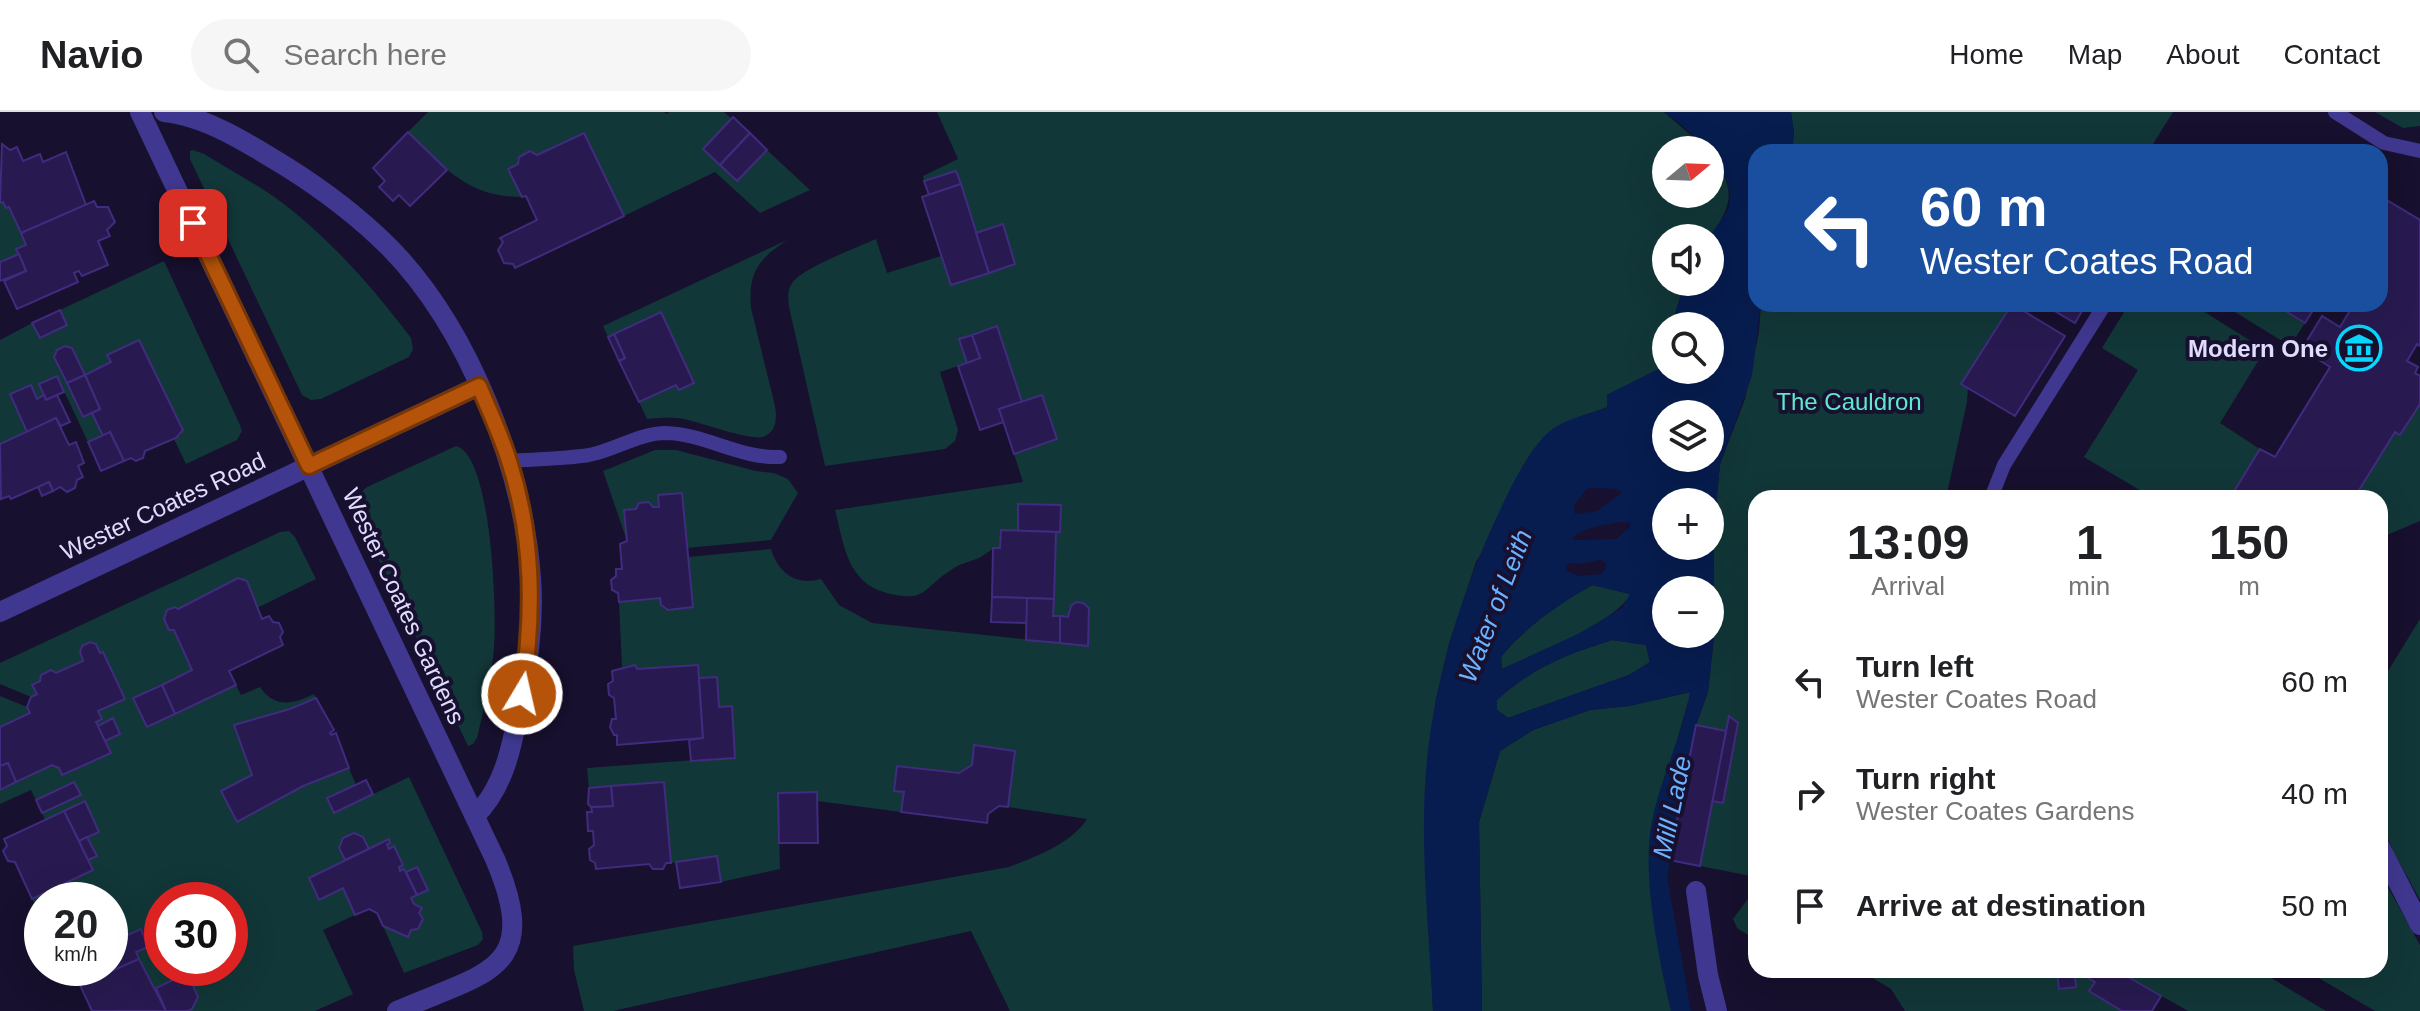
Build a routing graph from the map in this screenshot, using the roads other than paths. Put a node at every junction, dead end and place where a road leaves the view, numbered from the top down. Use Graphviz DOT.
graph roads {
  1 [pos="2335,112"];
  2 [pos="151,113"];
  3 [pos="2420,151"];
  4 [pos="2100,312"];
  5 [pos="479,386"];
  6 [pos="780,457"];
  7 [pos="509,461"];
  8 [pos="309,466"];
  9 [pos="1994,490"];
  10 [pos="0,612"];
  11 [pos="475,816"];
  12 [pos="2388,863"];
  13 [pos="1696,891"];
  14 [pos="2420,925"];
  15 [pos="397,1011"];
  16 [pos="1717,1011"];
  1 -- 3 [label="lane"];
  2 -- 5 [label="street, Wester Coates Gardens"];
  2 -- 8 [label="street, Wester Coates Gardens"];
  4 -- 9 [label="lane"];
  5 -- 7 [label="street, Wester Coates Gardens"];
  5 -- 8 [label="street, Wester Coates Road"];
  6 -- 7 [label="lane"];
  7 -- 11 [label="street, Wester Coates Gardens"];
  8 -- 10 [label="street, Wester Coates Road"];
  8 -- 11 [label="street, Wester Coates Gardens"];
  11 -- 15 [label="street, Wester Coates Gardens"];
  12 -- 14 [label="street"];
  13 -- 16 [label="street"];
}
